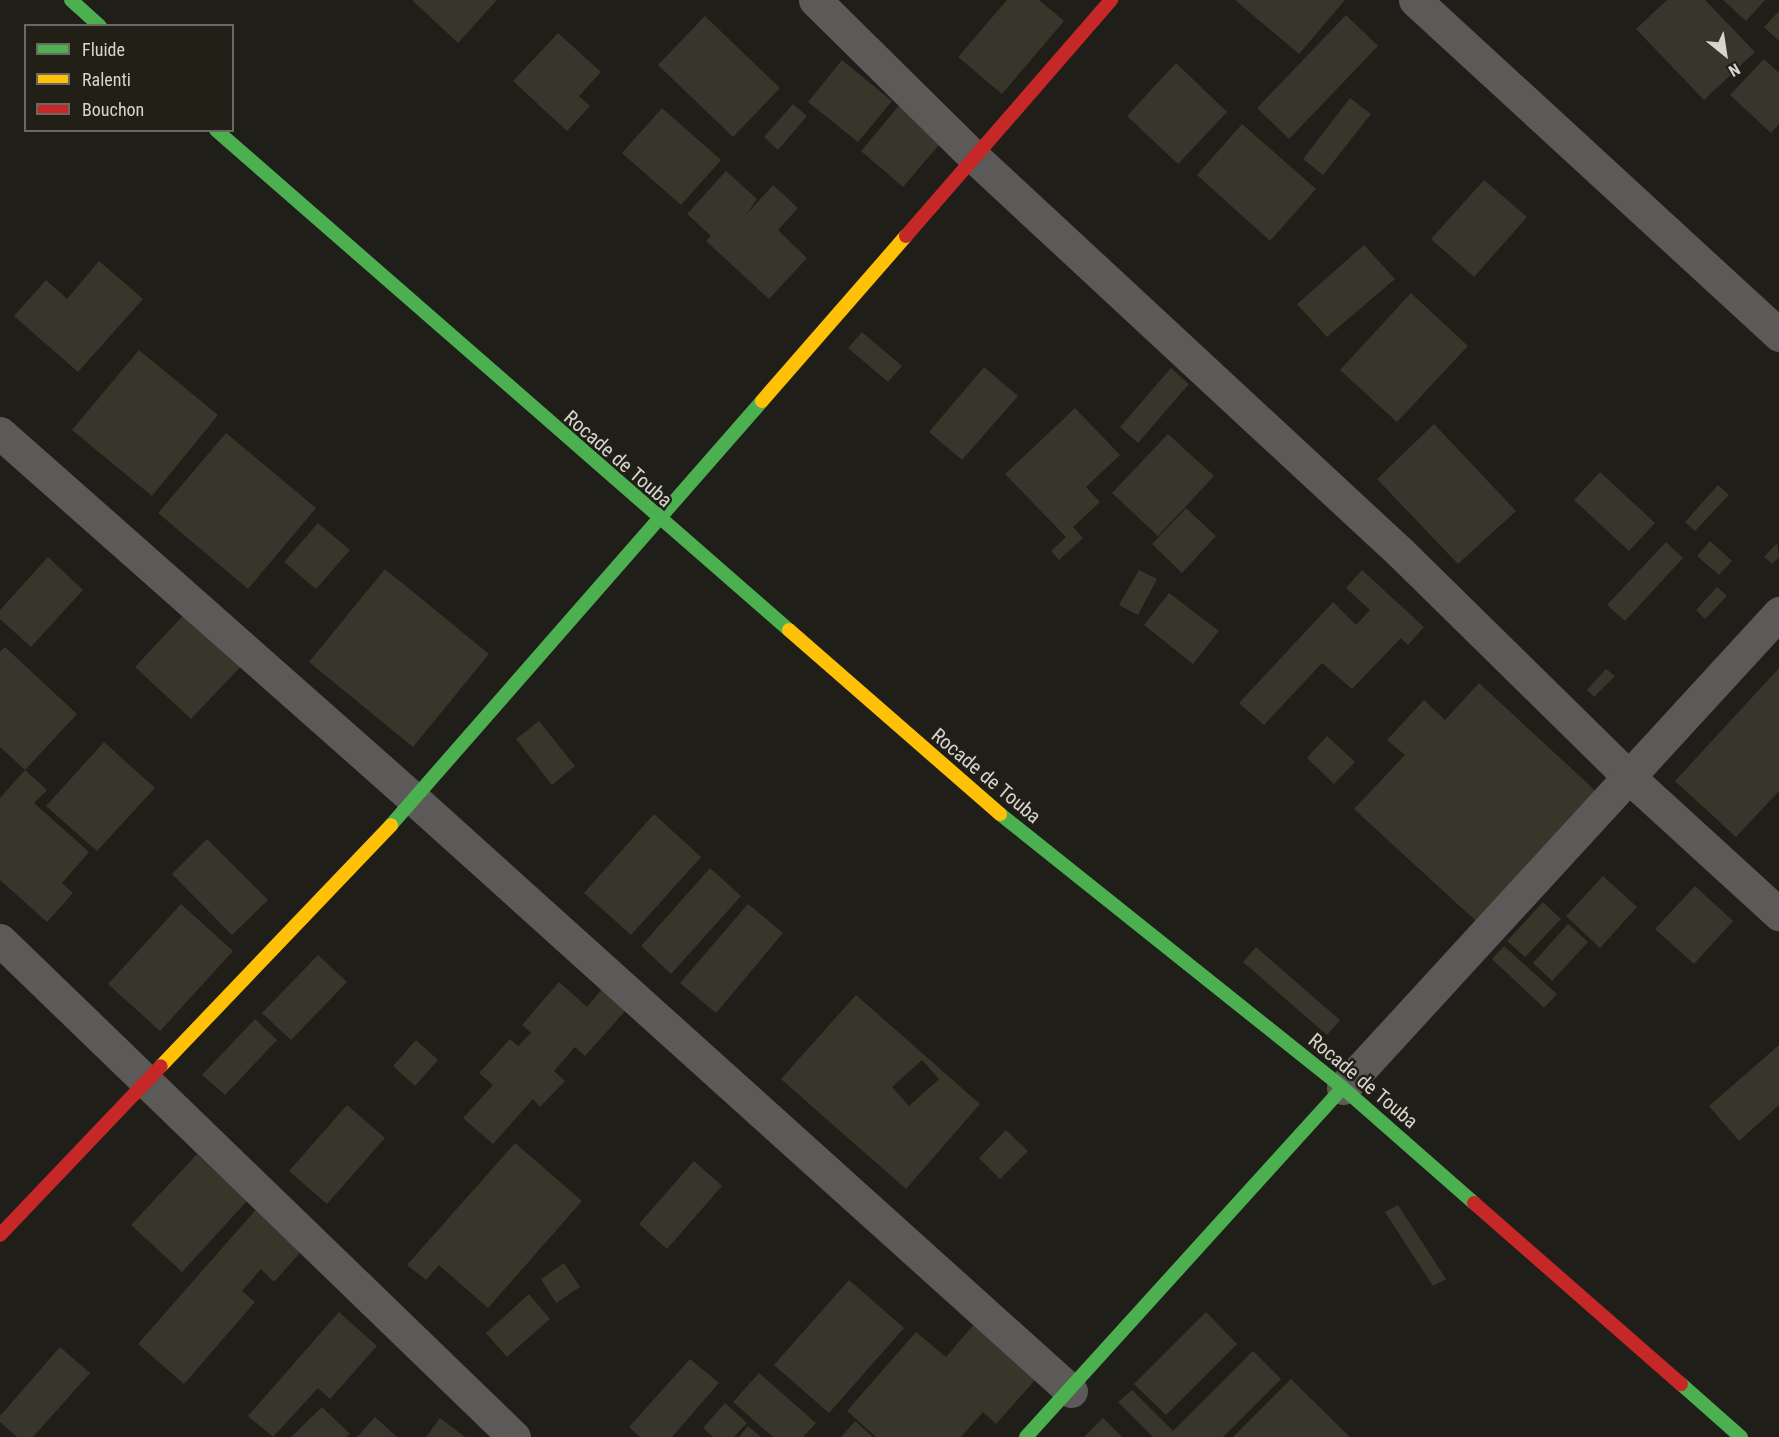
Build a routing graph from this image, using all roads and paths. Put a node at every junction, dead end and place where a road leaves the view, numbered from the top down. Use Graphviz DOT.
graph roads {
  1 [pos="71,0"];
  2 [pos="815,0"];
  3 [pos="1111,0"];
  4 [pos="1415,0"];
  5 [pos="98,24"];
  6 [pos="218,132"];
  7 [pos="973,156"];
  8 [pos="1779,335"];
  9 [pos="0,433"];
  10 [pos="657,519"];
  11 [pos="1779,613"];
  12 [pos="1630,778"];
  13 [pos="415,800"];
  14 [pos="1779,914"];
  15 [pos="0,940"];
  16 [pos="143,1082"];
  17 [pos="1343,1088"];
  18 [pos="0,1235"];
  19 [pos="1071,1391"];
  20 [pos="514,1437"];
  21 [pos="1026,1437"];
  22 [pos="1741,1437"];
  1 -- 5 [label="street"];
  2 -- 7 [label="street"];
  3 -- 7 [label="street"];
  4 -- 8 [label="street"];
  6 -- 10 [label="street, Rocade de Touba"];
  7 -- 10 [label="street"];
  7 -- 12 [label="street"];
  9 -- 13 [label="street"];
  10 -- 13 [label="street"];
  10 -- 17 [label="street, Rocade de Touba"];
  11 -- 12 [label="street"];
  12 -- 14 [label="street"];
  12 -- 17 [label="street"];
  13 -- 16 [label="street"];
  13 -- 19 [label="street"];
  15 -- 16 [label="street"];
  16 -- 18 [label="street"];
  16 -- 20 [label="street"];
  17 -- 19 [label="street"];
  17 -- 22 [label="street, Rocade de Touba"];
  19 -- 21 [label="street"];
}
